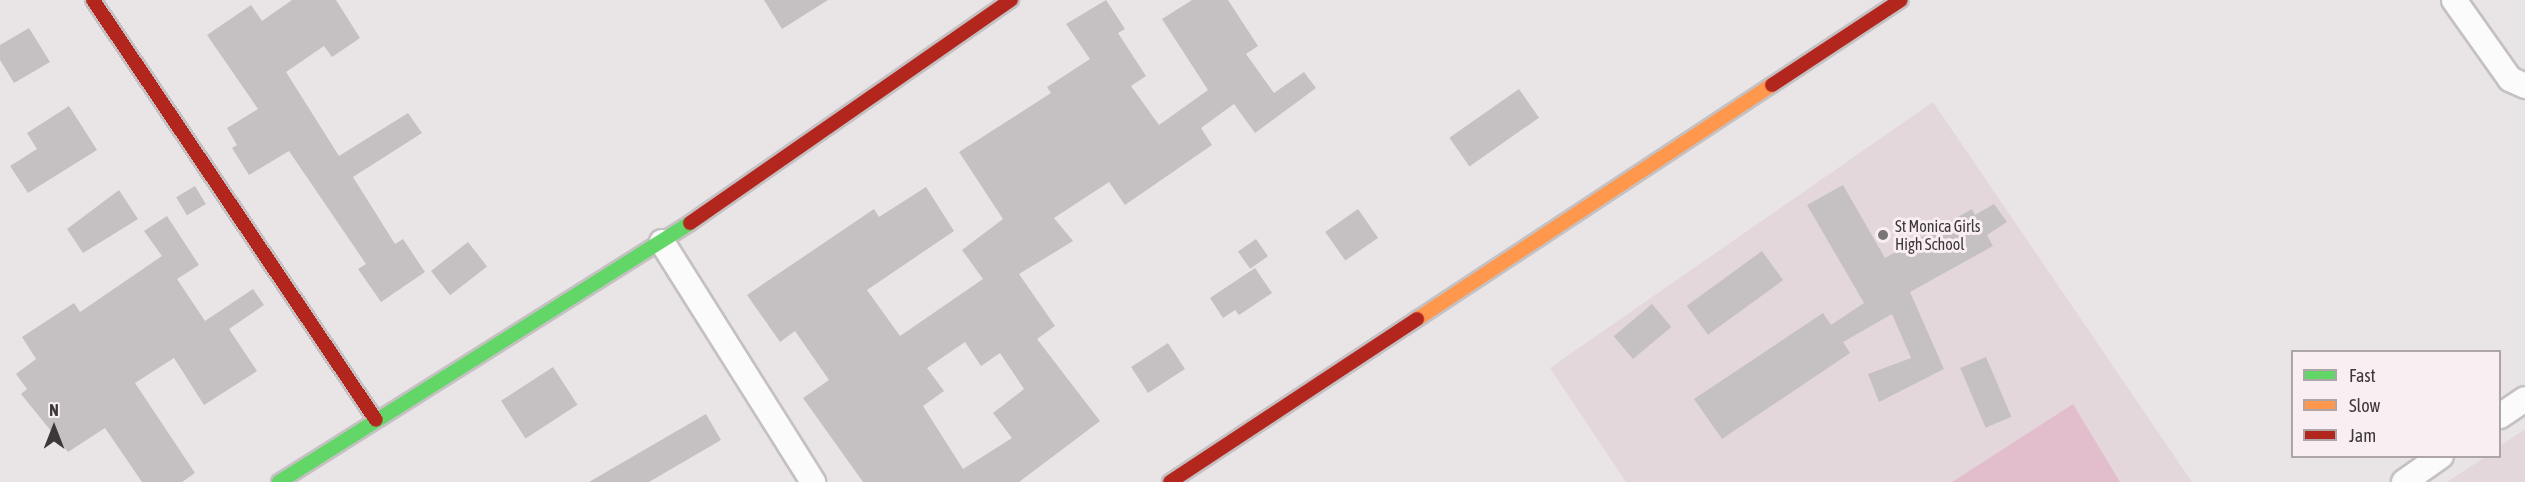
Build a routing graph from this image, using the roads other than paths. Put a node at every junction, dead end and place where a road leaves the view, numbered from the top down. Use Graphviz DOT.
graph roads {
  1 [pos="93,0"];
  2 [pos="1011,0"];
  3 [pos="1900,0"];
  4 [pos="2454,0"];
  5 [pos="2525,86"];
  6 [pos="662,242"];
  7 [pos="2525,399"];
  8 [pos="2501,415"];
  9 [pos="376,420"];
  10 [pos="2438,458"];
  11 [pos="279,482"];
  12 [pos="813,482"];
  13 [pos="1170,482"];
  14 [pos="2404,482"];
  1 -- 9 [label="street"];
  2 -- 6 [label="street"];
  3 -- 13 [label="street"];
  4 -- 5 [label="street"];
  6 -- 9 [label="street"];
  6 -- 12 [label="street"];
  7 -- 8 [label="street"];
  9 -- 11 [label="street"];
  10 -- 14 [label="street"];
}
